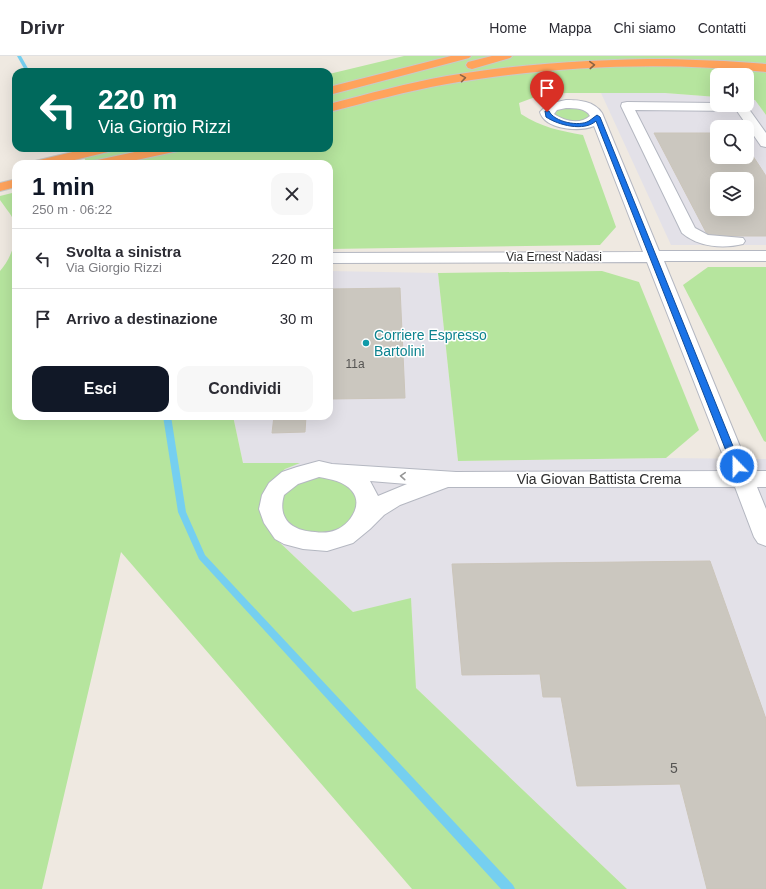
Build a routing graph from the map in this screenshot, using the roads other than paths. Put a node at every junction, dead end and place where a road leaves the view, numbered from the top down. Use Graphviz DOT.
graph roads {
  1 [pos="449,56"];
  2 [pos="466,56"];
  3 [pos="506,56"];
  4 [pos="766,68"];
  5 [pos="333,89"];
  6 [pos="333,89"];
  7 [pos="333,101"];
  8 [pos="333,107"];
  9 [pos="580,125"];
  10 [pos="612,125"];
  11 [pos="766,143"];
  12 [pos="90,152"];
  13 [pos="134,152"];
  14 [pos="154,152"];
  15 [pos="57,160"];
  16 [pos="104,160"];
  17 [pos="117,160"];
  18 [pos="12,171"];
  19 [pos="0,174"];
  20 [pos="12,184"];
  21 [pos="0,187"];
  22 [pos="751,241"];
  23 [pos="652,256"];
  24 [pos="766,256"];
  25 [pos="333,258"];
  26 [pos="335,471"];
  27 [pos="742,479"];
  28 [pos="766,479"];
  29 [pos="456,480"];
  30 [pos="362,523"];
  31 [pos="766,537"];
  1 -- 5 [label="highway"];
  2 -- 6 [label="highway"];
  3 -- 7 [label="highway"];
  8 -- 4 [label="highway, one-way"];
  9 -- 10 [label="street"];
  9 -- 10 [label="street"];
  9 -- 10 [label="street"];
  10 -- 11 [label="street"];
  10 -- 22 [label="street"];
  10 -- 23 [label="street"];
  12 -- 15 [label="highway"];
  13 -- 16 [label="highway"];
  14 -- 17 [label="highway"];
  18 -- 19 [label="highway"];
  20 -- 21 [label="highway"];
  23 -- 24 [label="street, Via Ernest Nadasi"];
  23 -- 25 [label="street, Via Ernest Nadasi"];
  23 -- 27 [label="street"];
  29 -- 26 [label="street, Via Giovan Battista Crema, one-way"];
  26 -- 30 [label="street, Via Giovan Battista Crema"];
  26 -- 30 [label="street, Via Giovan Battista Crema"];
  27 -- 28 [label="street, Via Giovan Battista Crema"];
  27 -- 29 [label="street, Via Giovan Battista Crema"];
  27 -- 31 [label="street"];
  29 -- 30 [label="street, Via Giovan Battista Crema"];
}
